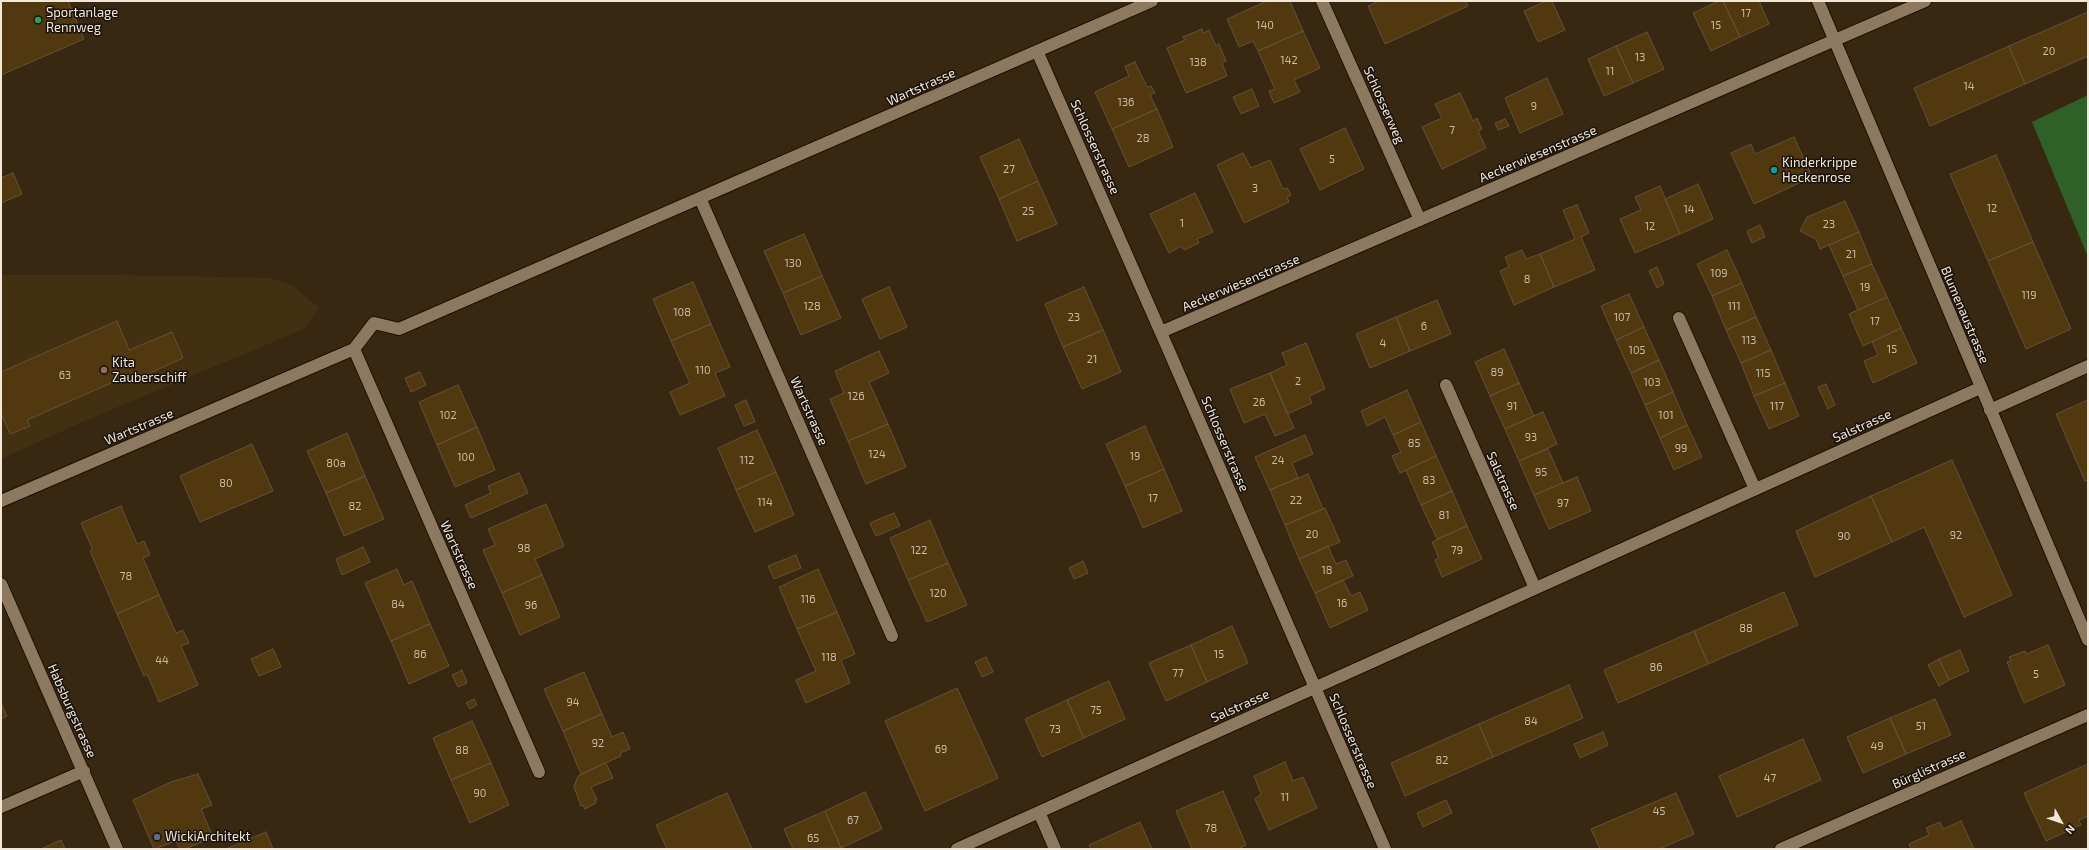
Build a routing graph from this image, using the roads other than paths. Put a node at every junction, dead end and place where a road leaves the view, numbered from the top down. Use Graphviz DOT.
graph roads {
  1 [pos="1152,1"];
  2 [pos="1322,1"];
  3 [pos="1818,1"];
  4 [pos="1926,1"];
  5 [pos="1836,41"];
  6 [pos="1037,51"];
  7 [pos="700,198"];
  8 [pos="1420,220"];
  9 [pos="1679,318"];
  10 [pos="1161,332"];
  11 [pos="354,349"];
  12 [pos="2088,366"];
  13 [pos="1446,385"];
  14 [pos="1980,388"];
  15 [pos="1990,410"];
  16 [pos="1754,489"];
  17 [pos="1,502"];
  18 [pos="1,584"];
  19 [pos="1535,588"];
  20 [pos="892,636"];
  21 [pos="2088,640"];
  22 [pos="1315,688"];
  23 [pos="2088,715"];
  24 [pos="84,771"];
  25 [pos="539,772"];
  26 [pos="1,807"];
  27 [pos="1039,812"];
  28 [pos="117,849"];
  29 [pos="957,849"];
  30 [pos="1055,849"];
  31 [pos="1385,849"];
  32 [pos="1781,849"];
  1 -- 6 [label="street, Wartstrasse"];
  2 -- 8 [label="street, Schlosserweg"];
  3 -- 5 [label="street, Blumenaustrasse"];
  4 -- 5 [label="street, Aeckerwiesenstrasse"];
  5 -- 8 [label="street, Aeckerwiesenstrasse"];
  5 -- 14 [label="street, Blumenaustrasse"];
  6 -- 7 [label="street, Wartstrasse"];
  6 -- 10 [label="street, Schlosserstrasse"];
  7 -- 11 [label="street, Wartstrasse"];
  7 -- 20 [label="street, Wartstrasse"];
  8 -- 10 [label="street, Aeckerwiesenstrasse"];
  9 -- 16 [label="street"];
  10 -- 22 [label="street, Schlosserstrasse"];
  11 -- 17 [label="street, Wartstrasse"];
  11 -- 25 [label="street, Wartstrasse"];
  12 -- 15 [label="street"];
  13 -- 19 [label="street, Salstrasse"];
  14 -- 15 [label="street, Blumenaustrasse"];
  14 -- 16 [label="street, Salstrasse"];
  15 -- 21 [label="street, Blumenaustrasse"];
  16 -- 19 [label="street, Salstrasse"];
  18 -- 24 [label="street, Habsburgstrasse"];
  19 -- 22 [label="street, Salstrasse"];
  22 -- 27 [label="street, Salstrasse"];
  22 -- 31 [label="street, Schlosserstrasse"];
  23 -- 32 [label="street, Bürglistrasse"];
  24 -- 26 [label="street"];
  24 -- 28 [label="street, Habsburgstrasse"];
  27 -- 29 [label="street, Salstrasse"];
  27 -- 30 [label="street"];
}
